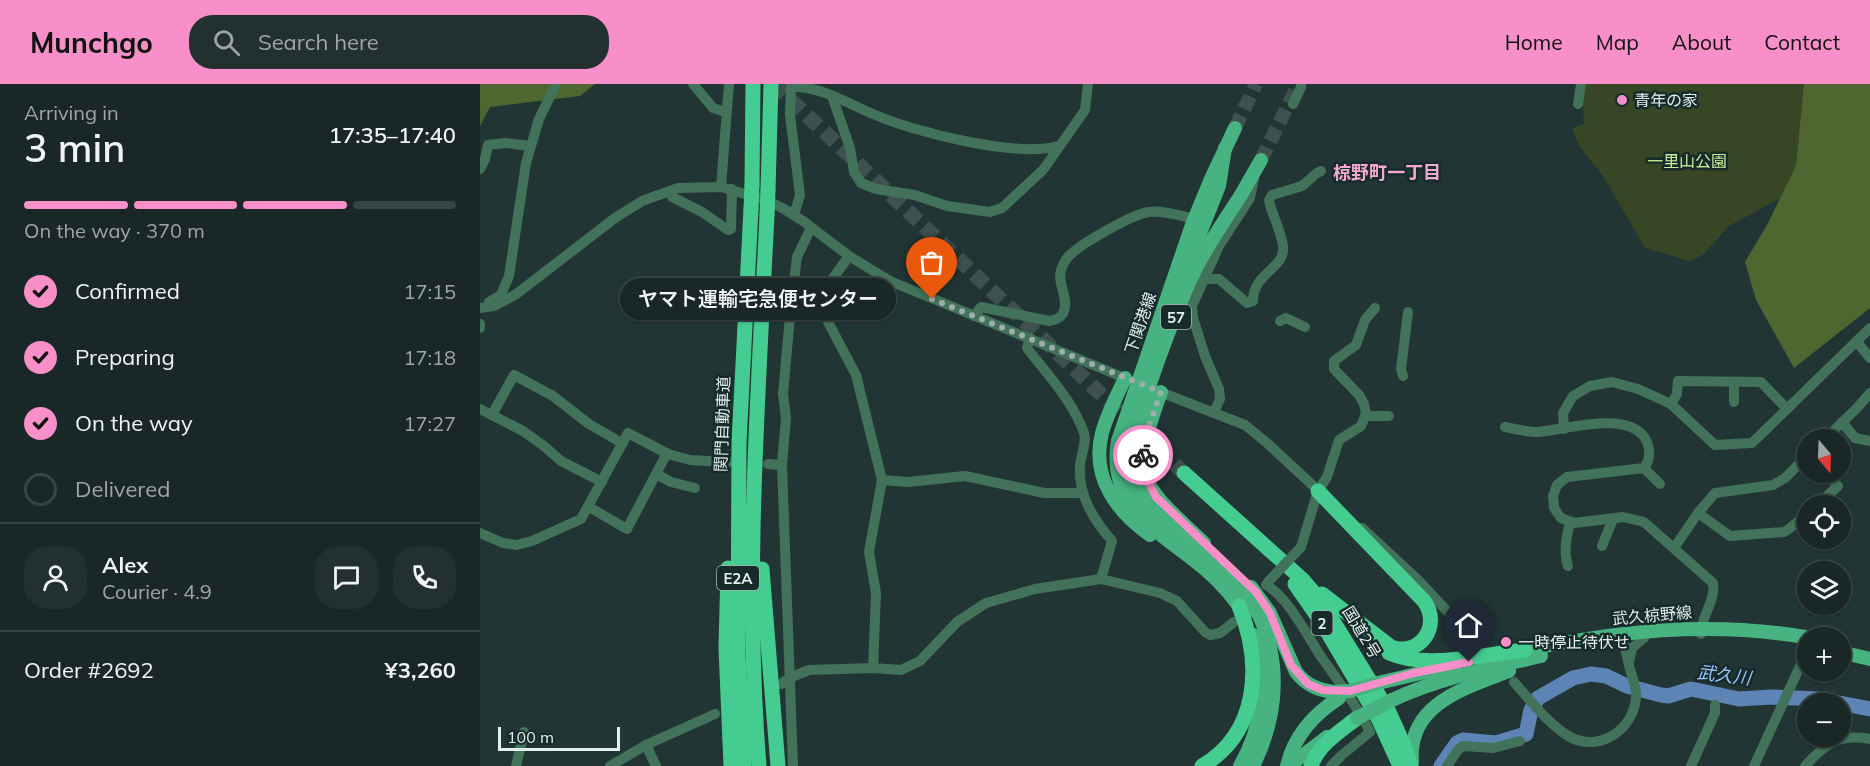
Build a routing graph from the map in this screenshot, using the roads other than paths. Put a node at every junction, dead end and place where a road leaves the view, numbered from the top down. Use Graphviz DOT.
graph roads {
  1 [pos="556,84"];
  2 [pos="693,84"];
  3 [pos="729,84"];
  4 [pos="753,84"];
  5 [pos="771,84"];
  6 [pos="1088,84"];
  7 [pos="1301,84"];
  8 [pos="1581,84"];
  9 [pos="791,85"];
  10 [pos="832,96"];
  11 [pos="1293,104"];
  12 [pos="1578,104"];
  13 [pos="726,112"];
  14 [pos="1235,128"];
  15 [pos="530,146"];
  16 [pos="1058,146"];
  17 [pos="1226,148"];
  18 [pos="1261,160"];
  19 [pos="480,169"];
  20 [pos="1321,171"];
  21 [pos="1254,175"];
  22 [pos="727,188"];
  23 [pos="672,197"];
  24 [pos="794,215"];
  25 [pos="1194,222"];
  26 [pos="811,228"];
  27 [pos="849,256"];
  28 [pos="1202,279"];
  29 [pos="480,308"];
  30 [pos="1375,308"];
  31 [pos="1408,312"];
  32 [pos="974,316"];
  33 [pos="1280,321"];
  34 [pos="1305,327"];
  35 [pos="1870,328"];
  36 [pos="1030,338"];
  37 [pos="1857,342"];
  38 [pos="1870,358"];
  39 [pos="1403,376"];
  40 [pos="1125,378"];
  41 [pos="1734,382"];
  42 [pos="1142,384"];
  43 [pos="1161,392"];
  44 [pos="1870,393"];
  45 [pos="1734,402"];
  46 [pos="1671,404"];
  47 [pos="480,409"];
  48 [pos="1787,409"];
  49 [pos="1214,412"];
  50 [pos="492,416"];
  51 [pos="1366,416"];
  52 [pos="1389,416"];
  53 [pos="1842,422"];
  54 [pos="1505,427"];
  55 [pos="1564,429"];
  56 [pos="1835,429"];
  57 [pos="757,440"];
  58 [pos="1870,441"];
  59 [pos="739,442"];
  60 [pos="622,443"];
  61 [pos="1124,445"];
  62 [pos="667,453"];
  63 [pos="729,462"];
  64 [pos="768,464"];
  65 [pos="782,465"];
  66 [pos="1797,466"];
  67 [pos="1644,468"];
  68 [pos="1184,473"];
  69 [pos="656,474"];
  70 [pos="882,480"];
  71 [pos="602,482"];
  72 [pos="1835,483"];
  73 [pos="1660,484"];
  74 [pos="695,488"];
  75 [pos="1318,491"];
  76 [pos="1083,493"];
  77 [pos="1828,495"];
  78 [pos="589,507"];
  79 [pos="1698,513"];
  80 [pos="1613,519"];
  81 [pos="1570,523"];
  82 [pos="1797,523"];
  83 [pos="480,533"];
  84 [pos="1255,536"];
  85 [pos="1190,542"];
  86 [pos="1602,546"];
  87 [pos="1674,549"];
  88 [pos="1196,562"];
  89 [pos="1224,562"];
  90 [pos="1568,566"];
  91 [pos="1101,579"];
  92 [pos="1302,579"];
  93 [pos="1243,601"];
  94 [pos="1338,607"];
  95 [pos="1234,622"];
  96 [pos="1701,631"];
  97 [pos="1797,636"];
  98 [pos="1619,638"];
  99 [pos="1644,638"];
  100 [pos="1476,642"];
  101 [pos="1797,645"];
  102 [pos="1851,646"];
  103 [pos="1525,650"];
  104 [pos="1870,650"];
  105 [pos="1552,653"];
  106 [pos="1851,655"];
  107 [pos="1870,659"];
  108 [pos="873,668"];
  109 [pos="1629,668"];
  110 [pos="1797,672"];
  111 [pos="785,681"];
  112 [pos="1514,682"];
  113 [pos="1337,695"];
  114 [pos="1716,705"];
  115 [pos="715,714"];
  116 [pos="1357,718"];
  117 [pos="525,732"];
  118 [pos="1387,735"];
  119 [pos="1851,736"];
  120 [pos="1870,739"];
  121 [pos="1520,741"];
  122 [pos="646,745"];
  123 [pos="1821,747"];
  124 [pos="516,766"];
  125 [pos="610,766"];
  126 [pos="656,766"];
  127 [pos="731,766"];
  128 [pos="744,766"];
  129 [pos="759,766"];
  130 [pos="778,766"];
  131 [pos="793,766"];
  132 [pos="1202,766"];
  133 [pos="1240,766"];
  134 [pos="1253,766"];
  135 [pos="1288,766"];
  136 [pos="1311,766"];
  137 [pos="1332,766"];
  138 [pos="1395,766"];
  139 [pos="1400,766"];
  140 [pos="1412,766"];
  141 [pos="1447,766"];
  142 [pos="1690,766"];
  143 [pos="1754,766"];
  144 [pos="1805,766"];
  1 -- 15 [label="street"];
  2 -- 13 [label="street"];
  3 -- 13 [label="street"];
  4 -- 59 [label="highway, 関門自動車道 / E2A, bridge"];
  5 -- 57 [label="highway, E2A, bridge"];
  6 -- 16 [label="street"];
  7 -- 11 [label="street"];
  8 -- 12 [label="street"];
  9 -- 10 [label="street"];
  9 -- 24 [label="street"];
  10 -- 16 [label="street"];
  10 -- 16 [label="street"];
  13 -- 22 [label="street"];
  14 -- 17 [label="main road, 下関港線 / 57"];
  15 -- 19 [label="street"];
  15 -- 29 [label="street"];
  17 -- 25 [label="main road, 下関港線 / 57"];
  17 -- 42 [label="main road"];
  18 -- 21 [label="main road, 下関港線 / 57"];
  20 -- 28 [label="street"];
  21 -- 28 [label="street"];
  21 -- 61 [label="main road, 下関港線 / 57, bridge"];
  22 -- 23 [label="street"];
  22 -- 24 [label="street"];
  22 -- 29 [label="street"];
  24 -- 26 [label="street"];
  25 -- 32 [label="street"];
  25 -- 61 [label="main road, 下関港線 / 57, bridge"];
  26 -- 27 [label="street"];
  26 -- 65 [label="street"];
  27 -- 32 [label="street"];
  27 -- 70 [label="street"];
  28 -- 49 [label="street"];
  30 -- 51 [label="street"];
  31 -- 39 [label="street"];
  32 -- 36 [label="street"];
  33 -- 34 [label="street"];
  35 -- 37 [label="street"];
  36 -- 40 [label="street"];
  36 -- 76 [label="street"];
  37 -- 38 [label="street"];
  37 -- 48 [label="street"];
  40 -- 42 [label="street"];
  40 -- 88 [label="main road"];
  41 -- 45 [label="street"];
  41 -- 46 [label="street"];
  41 -- 48 [label="street"];
  42 -- 43 [label="street"];
  43 -- 49 [label="street"];
  43 -- 89 [label="main road"];
  44 -- 53 [label="street"];
  46 -- 48 [label="street"];
  46 -- 55 [label="street"];
  47 -- 50 [label="street"];
  49 -- 75 [label="street"];
  50 -- 60 [label="street"];
  50 -- 71 [label="street"];
  51 -- 52 [label="street"];
  51 -- 75 [label="street"];
  53 -- 56 [label="street"];
  53 -- 58 [label="street"];
  54 -- 55 [label="street"];
  55 -- 67 [label="street"];
  57 -- 129 [label="highway, E2A"];
  57 -- 130 [label="highway"];
  59 -- 127 [label="highway"];
  59 -- 128 [label="highway, 関門自動車道 / E2A"];
  60 -- 62 [label="street"];
  60 -- 71 [label="street"];
  61 -- 85 [label="main road, 下関港線 / 57"];
  61 -- 88 [label="main road, 下関港線 / 57"];
  62 -- 63 [label="street"];
  62 -- 69 [label="street"];
  64 -- 65 [label="street"];
  65 -- 111 [label="street"];
  66 -- 79 [label="street"];
  67 -- 73 [label="street"];
  67 -- 81 [label="street"];
  68 -- 84 [label="highway, 国道2号 / 2"];
  69 -- 74 [label="street"];
  69 -- 78 [label="street"];
  70 -- 76 [label="street"];
  70 -- 108 [label="street"];
  71 -- 78 [label="street"];
  72 -- 77 [label="street"];
  75 -- 94 [label="highway"];
  75 -- 100 [label="street"];
  75 -- 137 [label="street, bridge"];
  76 -- 91 [label="street"];
  78 -- 83 [label="street"];
  79 -- 82 [label="street"];
  79 -- 87 [label="street"];
  80 -- 81 [label="street"];
  80 -- 86 [label="street"];
  80 -- 87 [label="street"];
  81 -- 90 [label="street"];
  84 -- 92 [label="highway, 国道2号 / 2"];
  84 -- 118 [label="highway, 国道2号 / 2"];
  85 -- 89 [label="main road"];
  85 -- 93 [label="main road, 下関港線 / 57"];
  87 -- 96 [label="street"];
  88 -- 93 [label="main road, 下関港線 / 57"];
  89 -- 93 [label="main road"];
  89 -- 113 [label="main road"];
  91 -- 95 [label="street"];
  91 -- 108 [label="street"];
  92 -- 94 [label="highway"];
  92 -- 140 [label="highway, 国道2号 / 2"];
  93 -- 132 [label="highway"];
  93 -- 133 [label="main road, 下関港線 / 57"];
  93 -- 134 [label="main road, 下関港線 / 57"];
  94 -- 103 [label="highway"];
  96 -- 97 [label="main road, 武久椋野線"];
  96 -- 98 [label="main road, 武久椋野線"];
  96 -- 99 [label="main road, 武久椋野線"];
  96 -- 101 [label="main road, 武久椋野線"];
  98 -- 99 [label="main road, 武久椋野線"];
  98 -- 103 [label="main road, 武久椋野線"];
  98 -- 105 [label="main road, 武久椋野線"];
  98 -- 109 [label="street"];
  99 -- 109 [label="street"];
  102 -- 104 [label="main road"];
  103 -- 113 [label="main road, 武久椋野線, bridge"];
  105 -- 116 [label="main road, 武久椋野線, bridge"];
  105 -- 140 [label="main road"];
  106 -- 107 [label="main road"];
  108 -- 111 [label="street"];
  109 -- 112 [label="street"];
  110 -- 143 [label="street"];
  111 -- 131 [label="street"];
  113 -- 135 [label="main road, 武久椋野線"];
  114 -- 142 [label="street"];
  115 -- 122 [label="street"];
  116 -- 135 [label="main road, 武久椋野線"];
  116 -- 136 [label="highway"];
  117 -- 124 [label="street"];
  118 -- 138 [label="highway"];
  118 -- 139 [label="highway, 国道2号 / 2"];
  119 -- 120 [label="street"];
  121 -- 141 [label="street"];
  122 -- 125 [label="street"];
  122 -- 126 [label="street"];
  123 -- 144 [label="street"];
}
